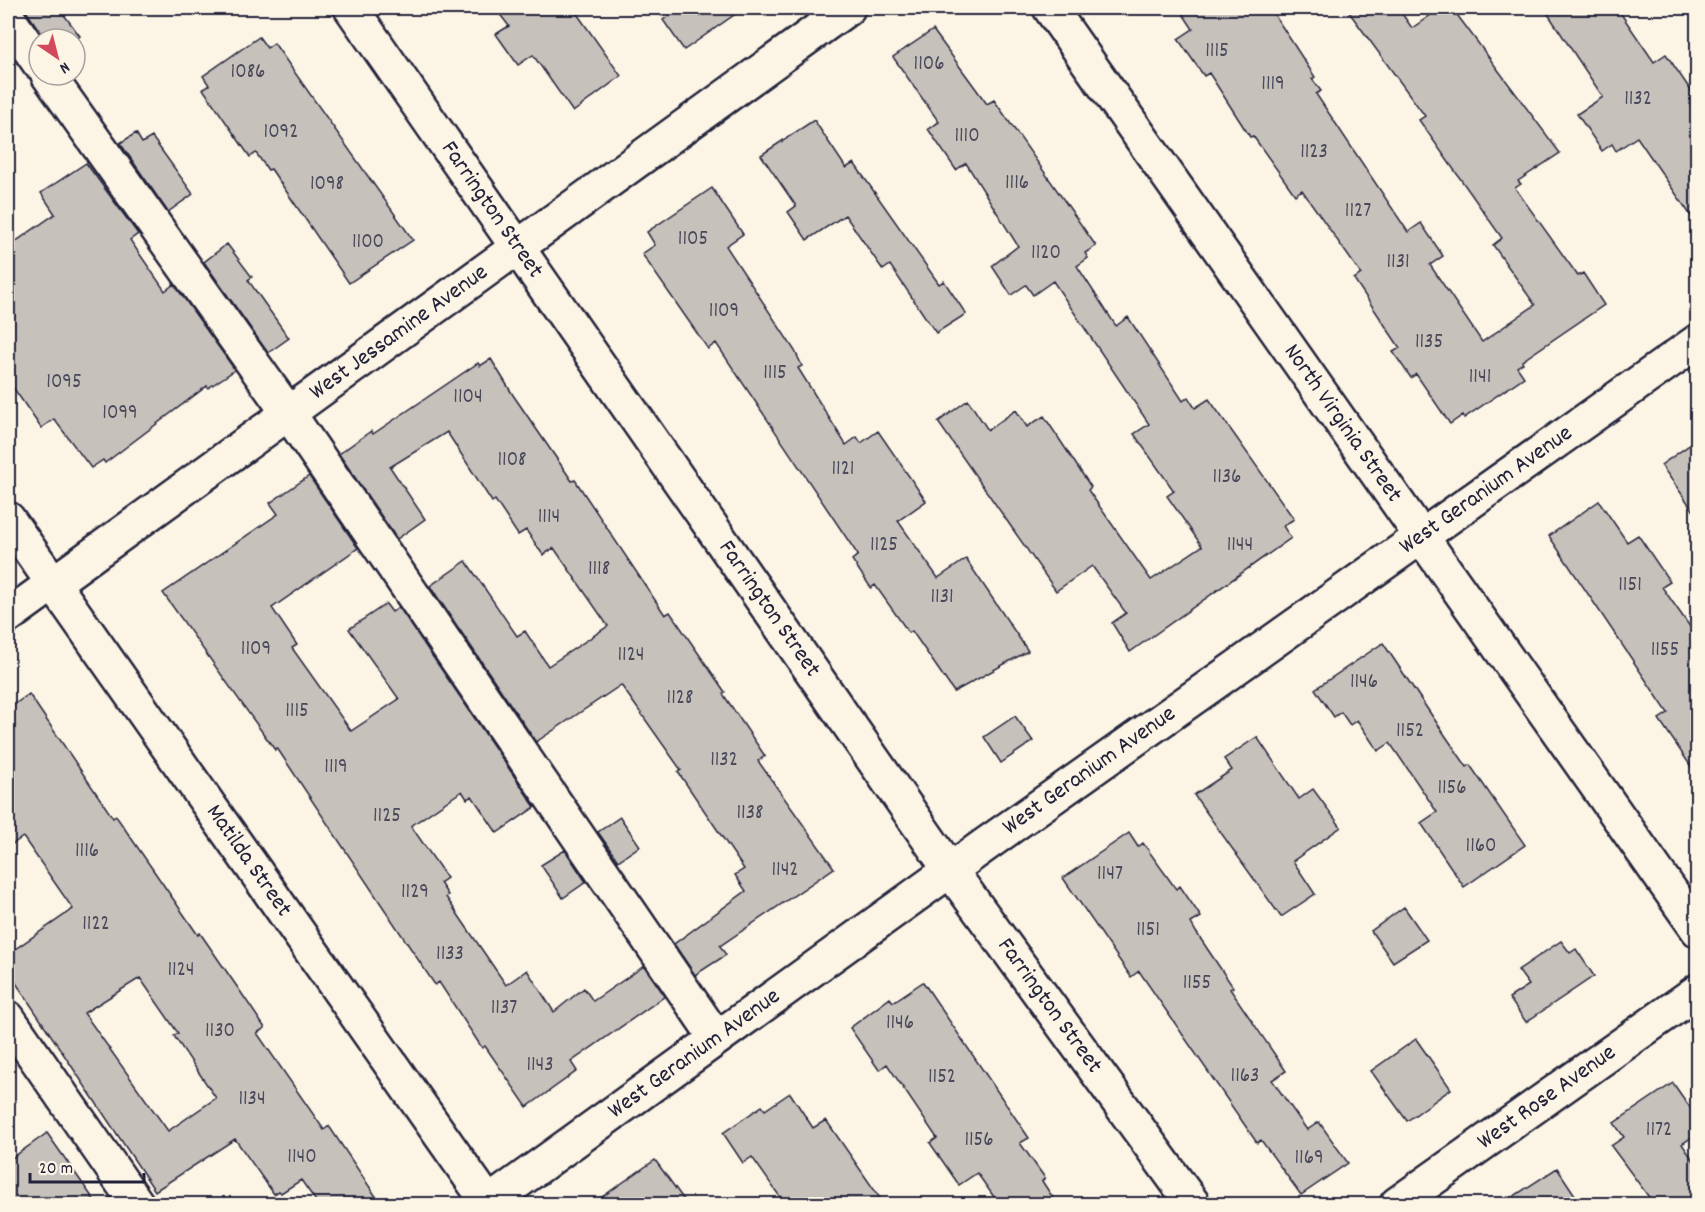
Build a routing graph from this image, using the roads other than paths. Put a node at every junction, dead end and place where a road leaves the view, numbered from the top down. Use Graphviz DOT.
graph roads {
  1 [pos="351,8"];
  2 [pos="848,8"];
  3 [pos="1050,8"];
  4 [pos="8,18"];
  5 [pos="27,46"];
  6 [pos="57,87"];
  7 [pos="517,244"];
  8 [pos="1698,341"];
  9 [pos="289,414"];
  10 [pos="8,519"];
  11 [pos="1420,538"];
  12 [pos="52,583"];
  13 [pos="8,616"];
  14 [pos="950,870"];
  15 [pos="1698,930"];
  16 [pos="1698,991"];
  17 [pos="8,1018"];
  18 [pos="716,1038"];
  19 [pos="137,1204"];
  20 [pos="488,1204"];
  21 [pos="1193,1204"];
  22 [pos="1397,1204"];
  1 -- 7 [label="street, Farrington Street"];
  2 -- 7 [label="street, West Jessamine Avenue"];
  3 -- 11 [label="street, North Virginia Street"];
  4 -- 5 [label="street"];
  6 -- 9 [label="street"];
  7 -- 9 [label="street, West Jessamine Avenue"];
  7 -- 14 [label="street, Farrington Street"];
  8 -- 11 [label="street, West Geranium Avenue"];
  9 -- 12 [label="street, West Jessamine Avenue"];
  9 -- 18 [label="street"];
  10 -- 12 [label="street, Matilda Street"];
  11 -- 14 [label="street, West Geranium Avenue"];
  11 -- 15 [label="street, North Virginia Street"];
  12 -- 13 [label="street, West Jessamine Avenue"];
  12 -- 20 [label="street, Matilda Street"];
  14 -- 18 [label="street, West Geranium Avenue"];
  14 -- 21 [label="street, Farrington Street"];
  16 -- 22 [label="street, West Rose Avenue"];
  17 -- 19 [label="street"];
  18 -- 20 [label="street, West Geranium Avenue"];
}
